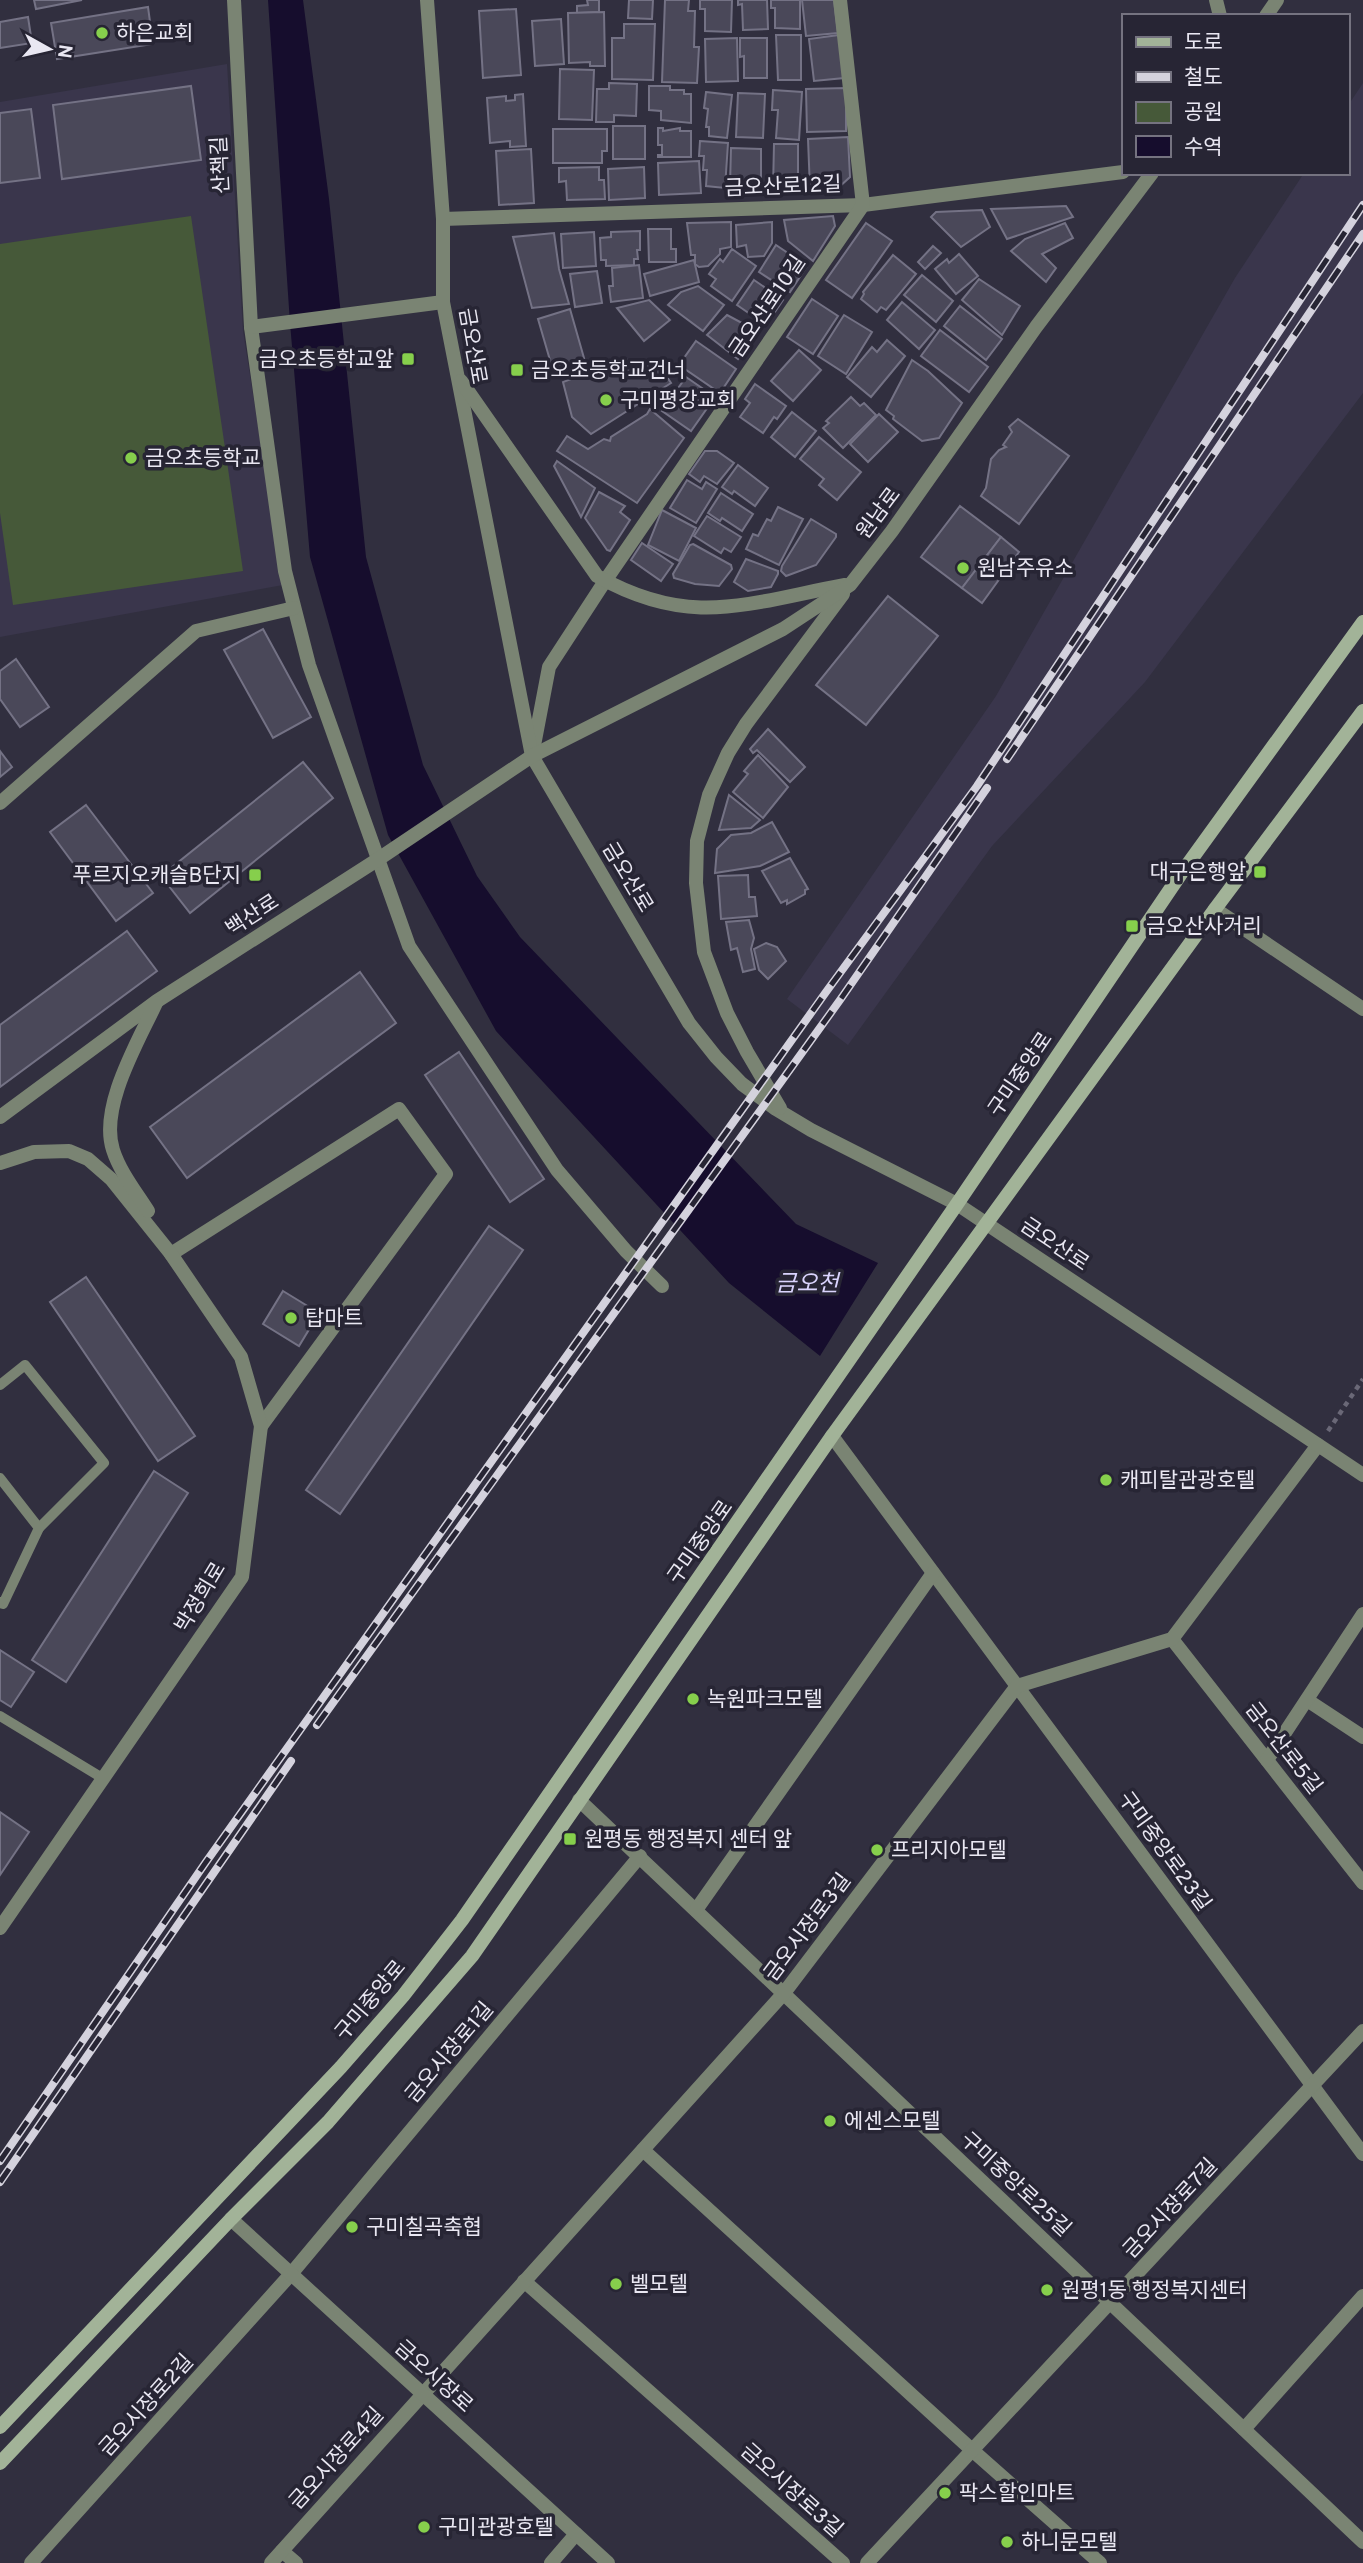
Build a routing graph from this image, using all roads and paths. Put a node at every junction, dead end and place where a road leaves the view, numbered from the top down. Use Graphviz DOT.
graph roads {
  1 [pos="234,0"];
  2 [pos="427,0"];
  3 [pos="840,0"];
  4 [pos="1122,172"];
  5 [pos="1150,175"];
  6 [pos="863,205"];
  7 [pos="443,219"];
  8 [pos="443,302"];
  9 [pos="251,327"];
  10 [pos="456,375"];
  11 [pos="605,581"];
  12 [pos="850,584"];
  13 [pos="294,608"];
  14 [pos="1363,622"];
  15 [pos="1363,711"];
  16 [pos="532,756"];
  17 [pos="0,803"];
  18 [pos="377,860"];
  19 [pos="1215,909"];
  20 [pos="157,1001"];
  21 [pos="1363,1009"];
  22 [pos="783,1113"];
  23 [pos="0,1118"];
  24 [pos="0,1163"];
  25 [pos="957,1204"];
  26 [pos="986,1223"];
  27 [pos="171,1254"];
  28 [pos="662,1286"];
  29 [pos="1363,1380"];
  30 [pos="0,1385"];
  31 [pos="261,1426"];
  32 [pos="832,1436"];
  33 [pos="1318,1444"];
  34 [pos="1363,1475"];
  35 [pos="0,1478"];
  36 [pos="40,1528"];
  37 [pos="933,1573"];
  38 [pos="0,1602"];
  39 [pos="1363,1615"];
  40 [pos="1172,1639"];
  41 [pos="1017,1686"];
  42 [pos="1307,1700"];
  43 [pos="0,1716"];
  44 [pos="1363,1737"];
  45 [pos="1267,1760"];
  46 [pos="104,1779"];
  47 [pos="579,1800"];
  48 [pos="640,1856"];
  49 [pos="1363,1883"];
  50 [pos="696,1910"];
  51 [pos="0,1928"];
  52 [pos="784,1993"];
  53 [pos="1363,2031"];
  54 [pos="1313,2086"];
  55 [pos="643,2150"];
  56 [pos="1363,2154"];
  57 [pos="231,2219"];
  58 [pos="291,2274"];
  59 [pos="524,2281"];
  60 [pos="1363,2296"];
  61 [pos="1111,2303"];
  62 [pos="422,2394"];
  63 [pos="0,2427"];
  64 [pos="1244,2429"];
  65 [pos="972,2450"];
  66 [pos="0,2463"];
  67 [pos="576,2534"];
  68 [pos="1363,2542"];
  69 [pos="282,2551"];
  70 [pos="31,2563"];
  71 [pos="271,2563"];
  72 [pos="296,2563"];
  73 [pos="551,2563"];
  74 [pos="608,2563"];
  75 [pos="844,2563"];
  76 [pos="867,2563"];
  77 [pos="1100,2563"];
  1 -- 9 [label="street, 산책길"];
  2 -- 7 [label="street, 금오산로"];
  3 -- 6 [label="street"];
  4 -- 6 [label="street, 금오산로12길"];
  5 -- 12 [label="street, 원남로"];
  6 -- 7 [label="street, 금오산로12길"];
  6 -- 11 [label="street, 금오산로10길"];
  7 -- 8 [label="street, 금오산로"];
  8 -- 9 [label="street"];
  8 -- 10 [label="street, 금오산로"];
  9 -- 13 [label="street, 산책길"];
  10 -- 11 [label="street"];
  10 -- 16 [label="street, 금오산로"];
  11 -- 12 [label="street"];
  11 -- 16 [label="street, 금오산로10길"];
  12 -- 16 [label="street, 원남로"];
  12 -- 22 [label="street"];
  13 -- 17 [label="street"];
  13 -- 18 [label="street, 산책길"];
  14 -- 25 [label="main road, 구미중앙로"];
  15 -- 19 [label="main road"];
  16 -- 18 [label="street, 백산로"];
  16 -- 22 [label="street, 금오산로"];
  18 -- 20 [label="street, 백산로"];
  18 -- 28 [label="street, 산책길"];
  19 -- 21 [label="street"];
  19 -- 26 [label="main road"];
  20 -- 23 [label="street, 백산로"];
  20 -- 27 [label="street"];
  22 -- 25 [label="street, 금오산로"];
  24 -- 27 [label="street"];
  25 -- 26 [label="street, 금오산로"];
  25 -- 63 [label="main road, 구미중앙로"];
  26 -- 32 [label="main road"];
  26 -- 33 [label="street, 금오산로"];
  27 -- 31 [label="street, 박정희로"];
  27 -- 31 [label="street"];
  29 -- 33 [label="path"];
  30 -- 36 [label="lane"];
  31 -- 46 [label="street, 박정희로"];
  32 -- 37 [label="street, 구미중앙로23길"];
  32 -- 47 [label="main road"];
  33 -- 34 [label="street, 금오산로"];
  33 -- 40 [label="street"];
  35 -- 36 [label="lane"];
  36 -- 38 [label="lane"];
  37 -- 41 [label="street, 구미중앙로23길"];
  37 -- 50 [label="street"];
  39 -- 42 [label="street"];
  40 -- 41 [label="street"];
  40 -- 45 [label="street, 금오산로5길"];
  41 -- 52 [label="street, 금오시장로3길"];
  41 -- 54 [label="street, 구미중앙로23길"];
  42 -- 44 [label="street"];
  42 -- 45 [label="street"];
  43 -- 46 [label="lane"];
  45 -- 49 [label="street, 금오산로5길"];
  46 -- 51 [label="street, 박정희로"];
  47 -- 48 [label="street, 구미중앙로25길"];
  47 -- 57 [label="main road"];
  48 -- 50 [label="street, 구미중앙로25길"];
  48 -- 58 [label="street, 금오시장로1길"];
  50 -- 52 [label="street, 구미중앙로25길"];
  52 -- 55 [label="street, 금오시장로3길"];
  52 -- 61 [label="street, 구미중앙로25길"];
  53 -- 54 [label="street"];
  54 -- 56 [label="street, 구미중앙로23길"];
  54 -- 61 [label="street, 금오시장로7길"];
  55 -- 59 [label="street, 금오시장로3길"];
  55 -- 65 [label="street"];
  57 -- 58 [label="street, 금오시장로"];
  57 -- 66 [label="main road"];
  58 -- 62 [label="street, 금오시장로"];
  58 -- 70 [label="street, 금오시장로2길"];
  59 -- 62 [label="street, 금오시장로3길"];
  59 -- 75 [label="street, 금오시장로3길"];
  60 -- 64 [label="street"];
  61 -- 64 [label="street, 구미중앙로25길"];
  61 -- 65 [label="street, 금오시장로7길"];
  62 -- 67 [label="street, 금오시장로"];
  62 -- 69 [label="street, 금오시장로4길"];
  64 -- 68 [label="street, 구미중앙로25길"];
  65 -- 76 [label="street, 금오시장로7길"];
  65 -- 77 [label="street"];
  67 -- 73 [label="street"];
  67 -- 74 [label="street, 금오시장로"];
  69 -- 71 [label="street, 금오시장로4길"];
  69 -- 72 [label="street"];
}
